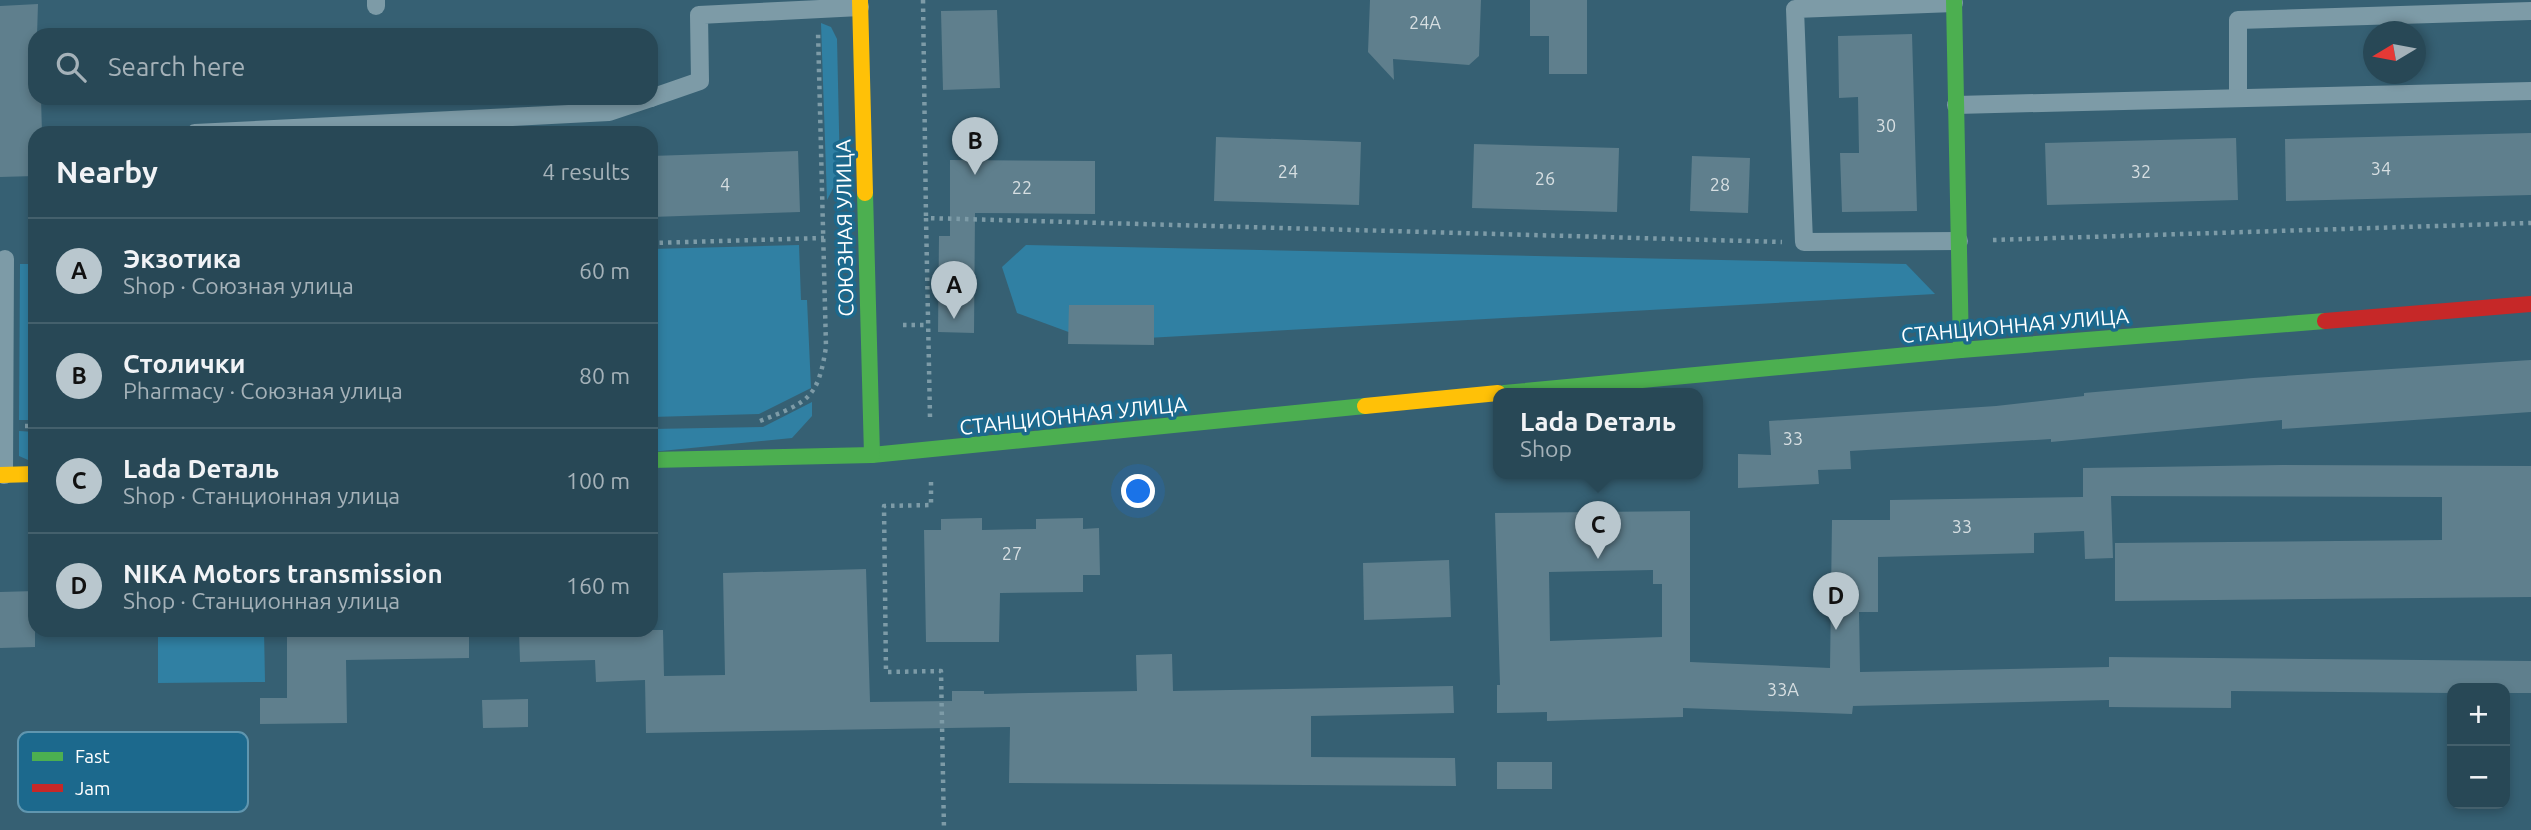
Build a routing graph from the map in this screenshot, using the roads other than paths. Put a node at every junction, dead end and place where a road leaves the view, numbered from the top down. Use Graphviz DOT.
graph roads {
  1 [pos="1954,2"];
  2 [pos="860,4"];
  3 [pos="2531,11"];
  4 [pos="2531,91"];
  5 [pos="658,96"];
  6 [pos="2238,98"];
  7 [pos="630,105"];
  8 [pos="1956,105"];
  9 [pos="333,126"];
  10 [pos="1959,241"];
  11 [pos="5,259"];
  12 [pos="2531,304"];
  13 [pos="1961,350"];
  14 [pos="1557,388"];
  15 [pos="1493,394"];
  16 [pos="872,455"];
  17 [pos="658,460"];
  18 [pos="28,474"];
  19 [pos="2,475"];
  1 -- 8 [label="main road"];
  1 -- 10 [label="lane"];
  2 -- 5 [label="lane"];
  2 -- 16 [label="main road, СОЮЗНАЯ УЛИЦА"];
  3 -- 6 [label="lane"];
  4 -- 6 [label="lane"];
  6 -- 8 [label="lane"];
  7 -- 9 [label="lane"];
  8 -- 10 [label="main road"];
  10 -- 13 [label="main road"];
  11 -- 19 [label="lane"];
  12 -- 13 [label="main road, СТАНЦИОННАЯ УЛИЦА"];
  13 -- 14 [label="main road, СТАНЦИОННАЯ УЛИЦА"];
  15 -- 16 [label="main road, СТАНЦИОННАЯ УЛИЦА"];
  16 -- 17 [label="main road, СТАНЦИОННАЯ УЛИЦА"];
  18 -- 19 [label="main road"];
}
